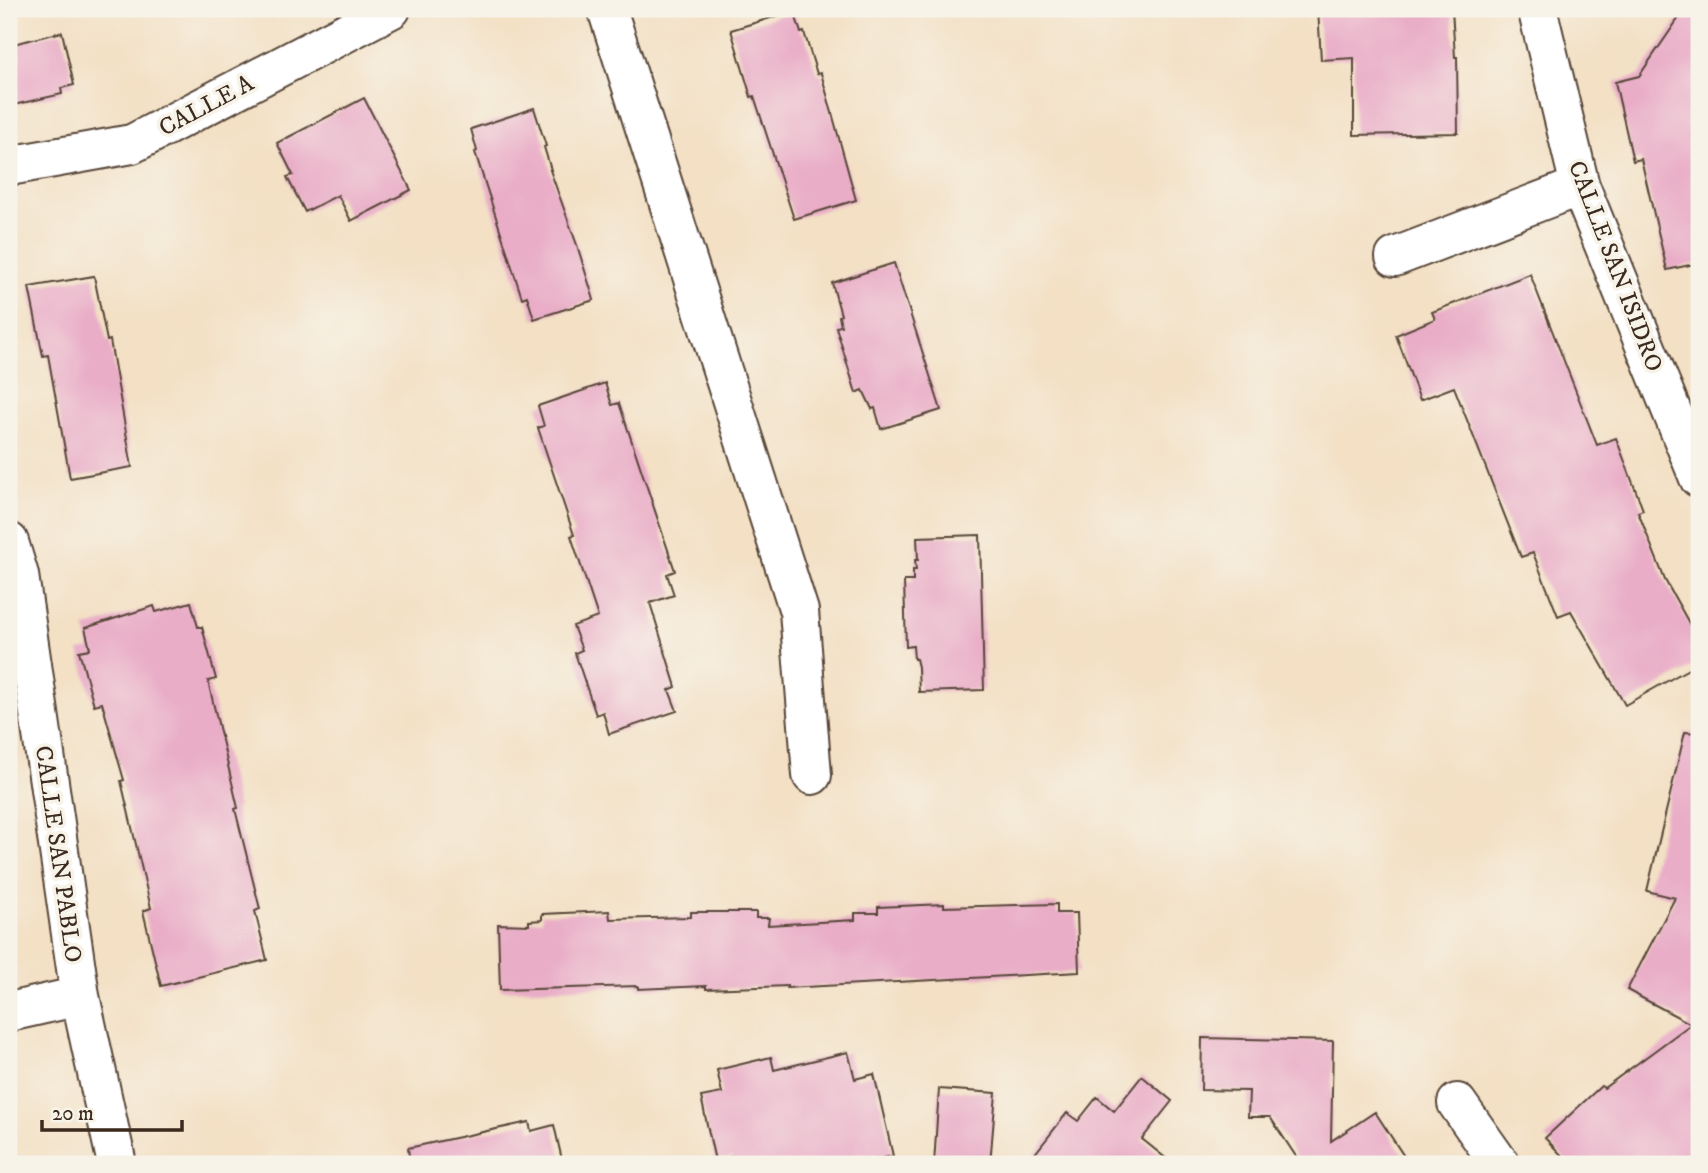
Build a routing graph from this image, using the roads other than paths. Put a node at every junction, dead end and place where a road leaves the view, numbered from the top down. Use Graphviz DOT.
graph roads {
  1 [pos="391,9"];
  2 [pos="607,9"];
  3 [pos="1539,9"];
  4 [pos="9,166"];
  5 [pos="1580,186"];
  6 [pos="1395,257"];
  7 [pos="1699,478"];
  8 [pos="12,565"];
  9 [pos="812,775"];
  10 [pos="80,996"];
  11 [pos="9,1012"];
  12 [pos="1457,1103"];
  13 [pos="117,1164"];
  14 [pos="1500,1164"];
  1 -- 4 [label="street, CALLE A"];
  2 -- 9 [label="street"];
  3 -- 5 [label="street, CALLE SAN ISIDRO"];
  5 -- 6 [label="street"];
  5 -- 7 [label="street, CALLE SAN ISIDRO"];
  8 -- 10 [label="street, CALLE SAN PABLO"];
  10 -- 11 [label="street"];
  10 -- 13 [label="street, CALLE SAN PABLO"];
  12 -- 14 [label="street"];
}
